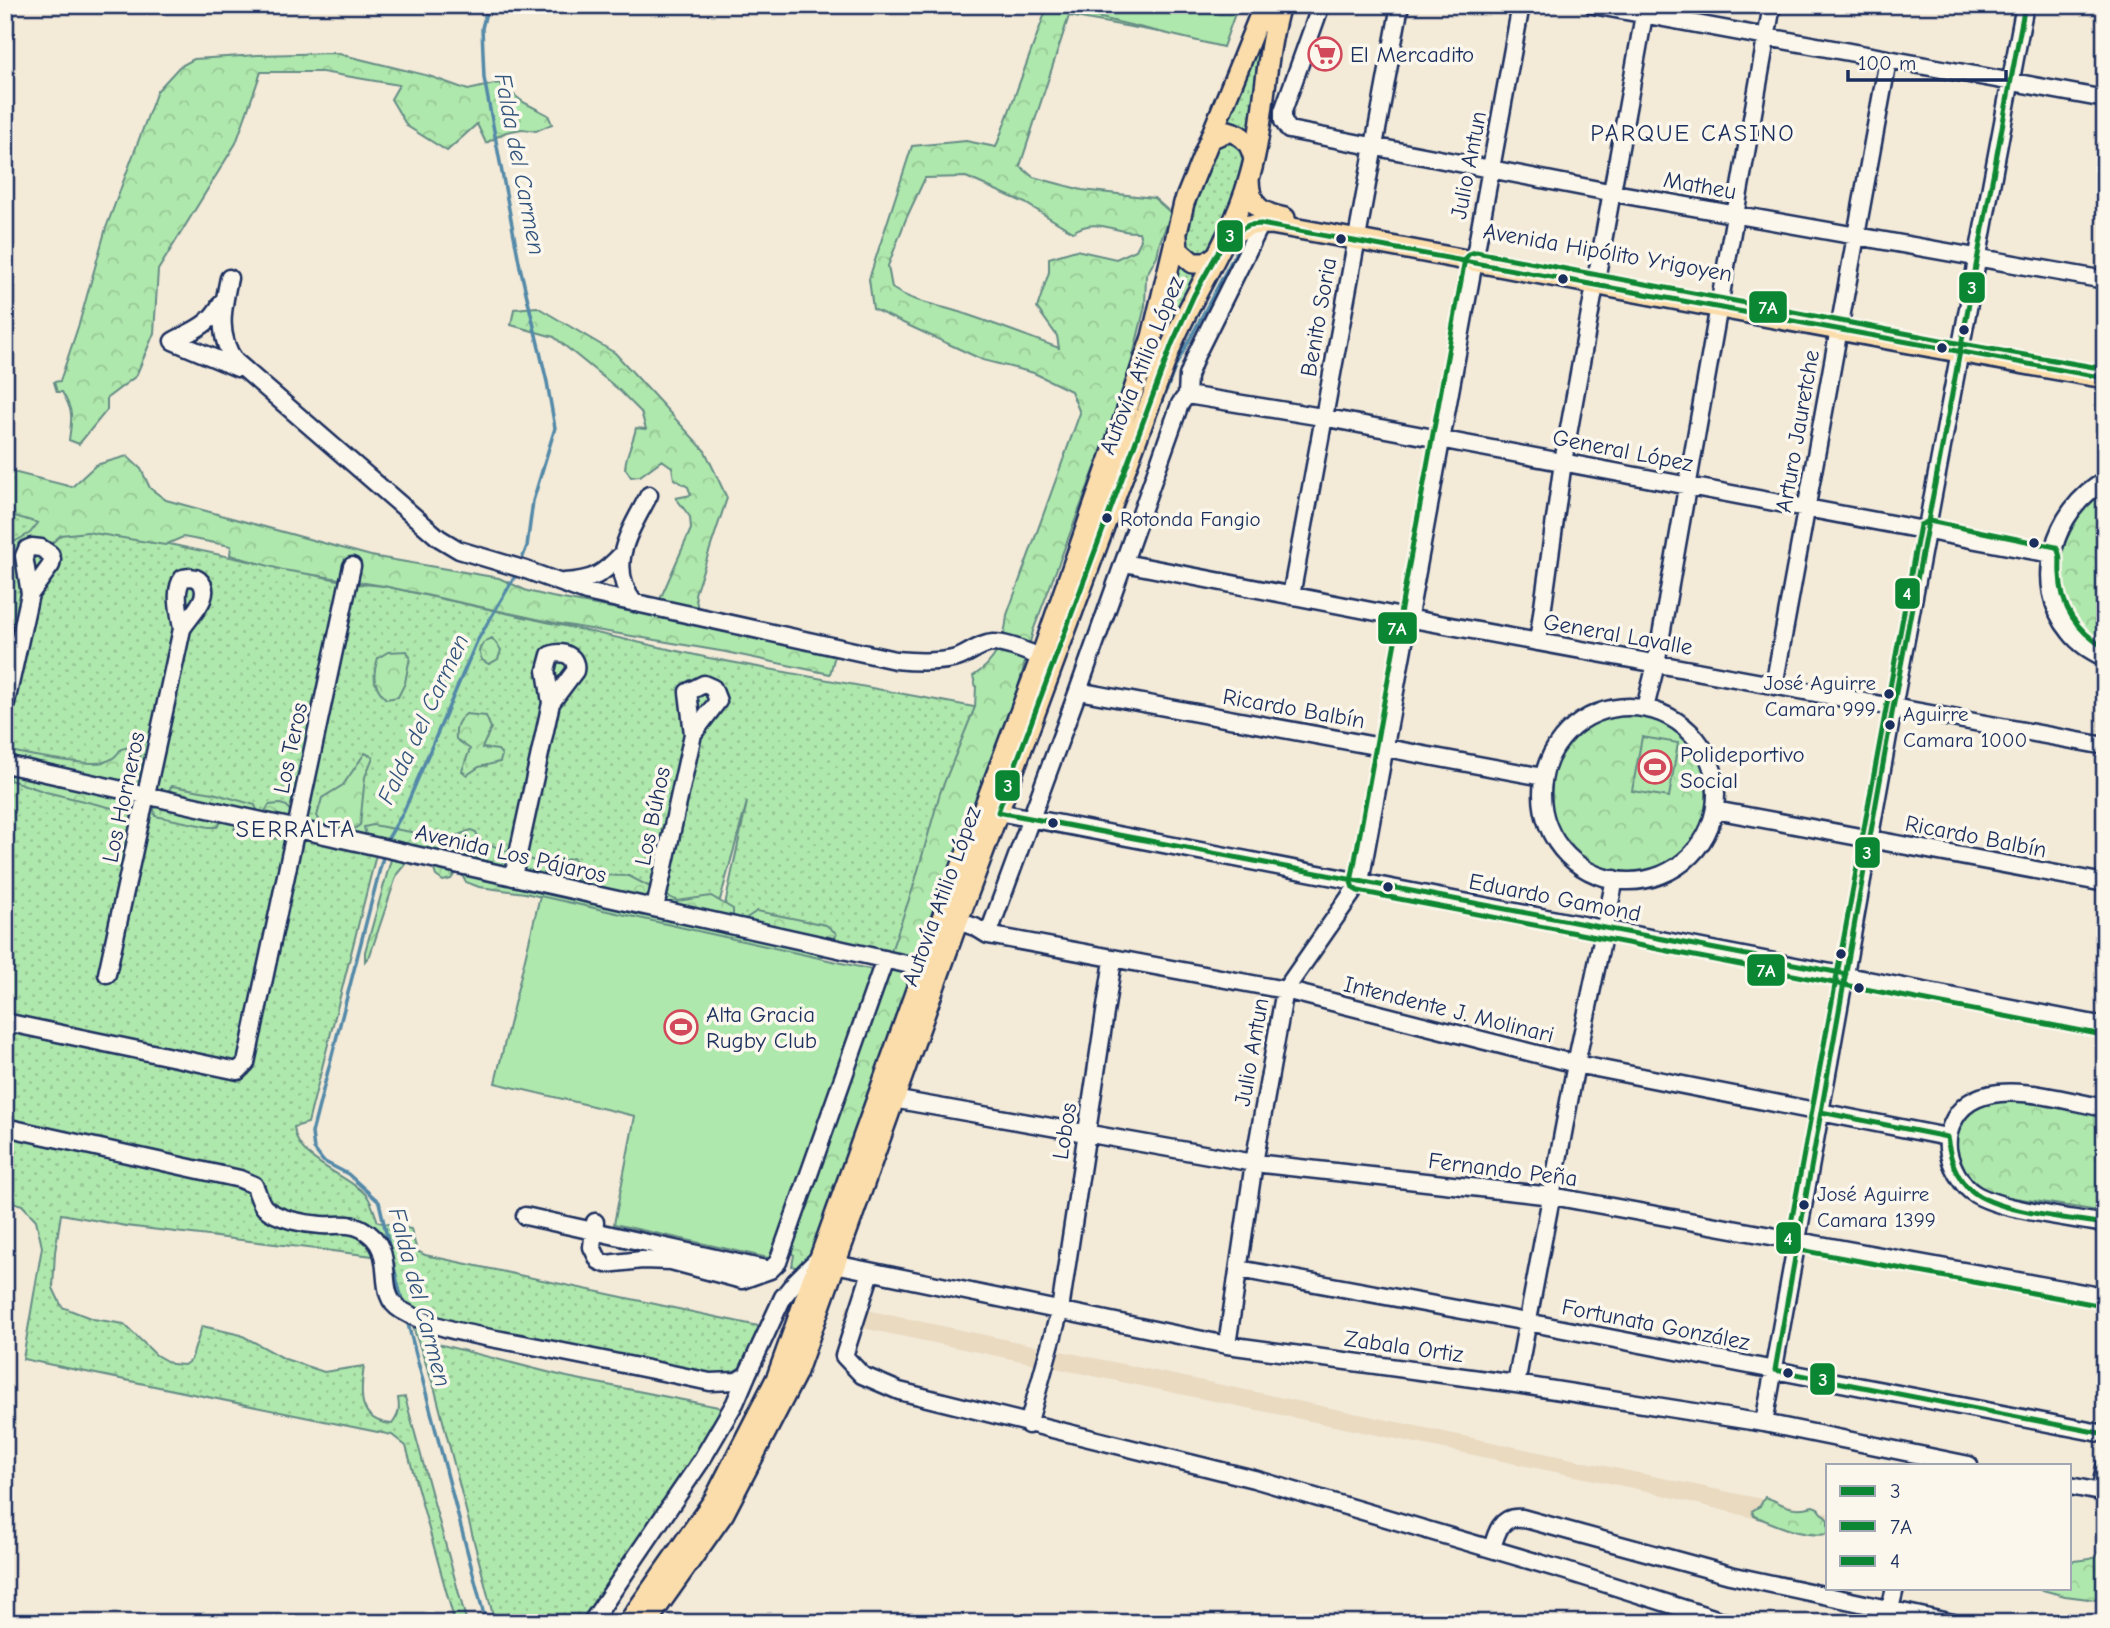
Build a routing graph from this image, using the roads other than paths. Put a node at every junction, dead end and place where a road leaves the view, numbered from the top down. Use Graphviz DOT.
graph roads {
  1 [pos="1264,5"];
  2 [pos="1280,5"];
  3 [pos="1321,5"];
  4 [pos="1400,5"];
  5 [pos="1521,5"];
  6 [pos="1593,5"];
  7 [pos="1772,5"];
  8 [pos="2025,5"];
  9 [pos="1644,15"];
  10 [pos="1767,38"];
  11 [pos="1888,60"];
  12 [pos="2010,81"];
  13 [pos="2105,99"];
  14 [pos="1210,139"];
  15 [pos="1375,146"];
  16 [pos="1254,160"];
  17 [pos="1491,169"];
  18 [pos="1249,180"];
  19 [pos="1614,192"];
  20 [pos="1733,214"];
  21 [pos="1261,224"];
  22 [pos="1177,235"];
  23 [pos="1856,235"];
  24 [pos="1356,236"];
  25 [pos="1222,246"];
  26 [pos="1474,257"];
  27 [pos="1978,257"];
  28 [pos="1596,279"];
  29 [pos="2105,280"];
  30 [pos="1718,302"];
  31 [pos="1839,326"];
  32 [pos="1961,349"];
  33 [pos="243,370"];
  34 [pos="2105,370"];
  35 [pos="2105,378"];
  36 [pos="1187,395"];
  37 [pos="1322,417"];
  38 [pos="1442,441"];
  39 [pos="1563,462"];
  40 [pos="2105,481"];
  41 [pos="1686,485"];
  42 [pos="649,495"];
  43 [pos="1806,508"];
  44 [pos="1927,530"];
  45 [pos="622,554"];
  46 [pos="2051,554"];
  47 [pos="1124,563"];
  48 [pos="352,566"];
  49 [pos="558,583"];
  50 [pos="30,594"];
  51 [pos="1291,596"];
  52 [pos="634,603"];
  53 [pos="1407,618"];
  54 [pos="182,629"];
  55 [pos="1538,642"];
  56 [pos="1041,657"];
  57 [pos="2105,658"];
  58 [pos="1656,664"];
  59 [pos="1774,686"];
  60 [pos="1078,691"];
  61 [pos="551,703"];
  62 [pos="5,707"];
  63 [pos="1645,708"];
  64 [pos="1893,708"];
  65 [pos="694,734"];
  66 [pos="1384,747"];
  67 [pos="2105,747"];
  68 [pos="5,764"];
  69 [pos="1543,777"];
  70 [pos="147,795"];
  71 [pos="1715,810"];
  72 [pos="998,812"];
  73 [pos="1031,820"];
  74 [pos="296,828"];
  75 [pos="1871,839"];
  76 [pos="513,877"];
  77 [pos="1615,880"];
  78 [pos="1360,883"];
  79 [pos="2105,883"];
  80 [pos="655,908"];
  81 [pos="950,918"];
  82 [pos="1605,929"];
  83 [pos="988,935"];
  84 [pos="885,960"];
  85 [pos="1113,960"];
  86 [pos="924,968"];
  87 [pos="107,974"];
  88 [pos="1846,974"];
  89 [pos="1285,990"];
  90 [pos="5,1022"];
  91 [pos="2105,1026"];
  92 [pos="1576,1064"];
  93 [pos="893,1100"];
  94 [pos="2105,1108"];
  95 [pos="1821,1112"];
  96 [pos="5,1128"];
  97 [pos="1087,1134"];
  98 [pos="1947,1137"];
  99 [pos="1254,1163"];
  100 [pos="1552,1196"];
  101 [pos="524,1216"];
  102 [pos="2105,1224"];
  103 [pos="595,1226"];
  104 [pos="1797,1240"];
  105 [pos="827,1261"];
  106 [pos="1239,1269"];
  107 [pos="770,1270"];
  108 [pos="871,1272"];
  109 [pos="2105,1297"];
  110 [pos="1060,1310"];
  111 [pos="1527,1322"];
  112 [pos="1227,1345"];
  113 [pos="1774,1370"];
  114 [pos="747,1375"];
  115 [pos="1516,1384"];
  116 [pos="1765,1423"];
  117 [pos="1028,1425"];
  118 [pos="2105,1434"];
  119 [pos="1922,1461"];
  120 [pos="1957,1464"];
  121 [pos="2105,1467"];
  122 [pos="2072,1486"];
  123 [pos="2102,1492"];
  124 [pos="1492,1549"];
  125 [pos="1895,1590"];
  126 [pos="1890,1609"];
  127 [pos="1914,1619"];
  128 [pos="591,1623"];
  129 [pos="628,1623"];
  130 [pos="646,1623"];
  131 [pos="1730,1623"];
  132 [pos="1953,1623"];
  1 -- 14 [label="main road, Autovía Atilio López"];
  2 -- 16 [label="main road, Autovía Atilio López"];
  3 -- 15 [label="street, Matheu"];
  4 -- 15 [label="street, Benito Soria"];
  5 -- 17 [label="street, Julio Antun"];
  6 -- 9 [label="street"];
  7 -- 10 [label="street"];
  8 -- 12 [label="street"];
  9 -- 10 [label="street"];
  9 -- 19 [label="street"];
  10 -- 11 [label="street"];
  10 -- 20 [label="street"];
  11 -- 12 [label="street"];
  11 -- 23 [label="street, Arturo Jauretche"];
  12 -- 13 [label="street"];
  12 -- 27 [label="street"];
  14 -- 16 [label="main road"];
  14 -- 22 [label="main road, Autovía Atilio López"];
  15 -- 17 [label="street, Matheu"];
  15 -- 24 [label="street, Benito Soria"];
  16 -- 18 [label="main road, Autovía Atilio López"];
  17 -- 19 [label="street, Matheu"];
  17 -- 26 [label="street, Julio Antun"];
  18 -- 24 [label="main road, Avenida Hipólito Yrigoyen"];
  18 -- 25 [label="main road, Autovía Atilio López"];
  19 -- 20 [label="street, Matheu"];
  19 -- 28 [label="street"];
  20 -- 23 [label="street, Matheu"];
  20 -- 30 [label="street"];
  21 -- 24 [label="main road, Avenida Hipólito Yrigoyen"];
  21 -- 25 [label="main road"];
  21 -- 36 [label="street"];
  22 -- 25 [label="main road"];
  22 -- 56 [label="main road, Autovía Atilio López"];
  23 -- 27 [label="street, Matheu"];
  23 -- 31 [label="street, Arturo Jauretche"];
  24 -- 26 [label="main road, Avenida Hipólito Yrigoyen"];
  24 -- 37 [label="street, Benito Soria"];
  25 -- 72 [label="main road, Autovía Atilio López"];
  26 -- 28 [label="main road, Avenida Hipólito Yrigoyen"];
  26 -- 38 [label="street, Julio Antun"];
  27 -- 29 [label="street, Matheu"];
  27 -- 32 [label="street"];
  28 -- 30 [label="main road, Avenida Hipólito Yrigoyen"];
  28 -- 39 [label="street"];
  30 -- 31 [label="main road, Avenida Hipólito Yrigoyen"];
  30 -- 41 [label="street"];
  31 -- 32 [label="main road, Avenida Hipólito Yrigoyen"];
  31 -- 43 [label="street, Arturo Jauretche"];
  32 -- 34 [label="main road, Avenida Hipólito Yrigoyen"];
  32 -- 35 [label="main road, Avenida Hipólito Yrigoyen"];
  32 -- 44 [label="street"];
  33 -- 33 [label="street"];
  33 -- 49 [label="street"];
  36 -- 37 [label="street, General López"];
  36 -- 47 [label="street"];
  37 -- 38 [label="street, General López"];
  37 -- 51 [label="street, Benito Soria"];
  38 -- 39 [label="street, General López"];
  38 -- 53 [label="street, Julio Antun"];
  39 -- 41 [label="street, General López"];
  39 -- 55 [label="street"];
  40 -- 46 [label="street"];
  41 -- 43 [label="street, General López"];
  41 -- 58 [label="street"];
  42 -- 45 [label="street"];
  43 -- 44 [label="street, General López"];
  43 -- 59 [label="street, Arturo Jauretche"];
  44 -- 46 [label="street, General López"];
  44 -- 64 [label="street"];
  45 -- 49 [label="street"];
  45 -- 52 [label="street"];
  46 -- 57 [label="street"];
  47 -- 51 [label="street, General Lavalle"];
  47 -- 60 [label="street"];
  48 -- 74 [label="street, Los Teros"];
  49 -- 52 [label="street"];
  50 -- 62 [label="street"];
  51 -- 53 [label="street, General Lavalle"];
  52 -- 56 [label="street"];
  53 -- 55 [label="street, General Lavalle"];
  53 -- 66 [label="street, Julio Antun"];
  54 -- 70 [label="street, Los Horneros"];
  55 -- 58 [label="street, General Lavalle"];
  56 -- 81 [label="main road, Autovía Atilio López"];
  58 -- 59 [label="street, General Lavalle"];
  58 -- 63 [label="street"];
  59 -- 64 [label="street, General Lavalle"];
  60 -- 66 [label="street, Ricardo Balbín"];
  60 -- 73 [label="street"];
  61 -- 76 [label="street"];
  63 -- 69 [label="street"];
  63 -- 71 [label="street"];
  64 -- 67 [label="street, General Lavalle"];
  64 -- 75 [label="street"];
  65 -- 80 [label="street, Los Búhos"];
  66 -- 69 [label="street, Ricardo Balbín"];
  66 -- 78 [label="street, Julio Antun"];
  68 -- 70 [label="street, Avenida Los Pájaros"];
  69 -- 77 [label="street"];
  70 -- 74 [label="street, Avenida Los Pájaros"];
  70 -- 87 [label="street, Los Horneros"];
  71 -- 75 [label="street, Ricardo Balbín"];
  71 -- 77 [label="street"];
  72 -- 73 [label="street, Eduardo Gamond"];
  72 -- 81 [label="main road, Autovía Atilio López"];
  73 -- 78 [label="street, Eduardo Gamond"];
  73 -- 83 [label="street"];
  74 -- 76 [label="street, Avenida Los Pájaros"];
  74 -- 90 [label="street, Los Teros"];
  75 -- 79 [label="street, Ricardo Balbín"];
  75 -- 88 [label="street"];
  76 -- 80 [label="street, Avenida Los Pájaros"];
  77 -- 82 [label="street"];
  78 -- 82 [label="street, Eduardo Gamond"];
  78 -- 89 [label="street, Julio Antun"];
  80 -- 84 [label="street, Avenida Los Pájaros"];
  81 -- 83 [label="street, Intendente J. Molinari"];
  81 -- 86 [label="main road, Autovía Atilio López"];
  81 -- 93 [label="main road, Autovía Atilio López"];
  82 -- 88 [label="street, Eduardo Gamond"];
  82 -- 92 [label="street"];
  83 -- 85 [label="street, Intendente J. Molinari"];
  84 -- 86 [label="street, Avenida Los Pájaros"];
  84 -- 107 [label="street"];
  85 -- 89 [label="street, Intendente J. Molinari"];
  85 -- 97 [label="street, Lobos"];
  86 -- 105 [label="main road, Autovía Atilio López"];
  88 -- 91 [label="street, Eduardo Gamond"];
  88 -- 95 [label="street"];
  89 -- 92 [label="street, Intendente J. Molinari"];
  89 -- 99 [label="street, Julio Antun"];
  92 -- 95 [label="street, Intendente J. Molinari"];
  92 -- 100 [label="street"];
  93 -- 97 [label="street, Fernando Peña"];
  93 -- 105 [label="main road, Autovía Atilio López"];
  94 -- 98 [label="street"];
  95 -- 98 [label="street, Intendente J. Molinari"];
  95 -- 104 [label="street"];
  96 -- 114 [label="street"];
  97 -- 99 [label="street, Fernando Peña"];
  97 -- 110 [label="street, Lobos"];
  98 -- 102 [label="street"];
  99 -- 100 [label="street, Fernando Peña"];
  99 -- 106 [label="street, Julio Antun"];
  100 -- 104 [label="street, Fernando Peña"];
  100 -- 111 [label="street"];
  101 -- 103 [label="street"];
  103 -- 107 [label="street"];
  103 -- 107 [label="street"];
  104 -- 109 [label="street, Fernando Peña"];
  104 -- 113 [label="street"];
  105 -- 108 [label="street, Zabala Ortiz"];
  105 -- 114 [label="street"];
  105 -- 129 [label="main road, Autovía Atilio López"];
  105 -- 130 [label="main road, Autovía Atilio López"];
  106 -- 111 [label="street, Fortunata González"];
  106 -- 112 [label="street, Julio Antun"];
  108 -- 110 [label="street, Zabala Ortiz"];
  108 -- 117 [label="street"];
  110 -- 112 [label="street, Zabala Ortiz"];
  110 -- 117 [label="street, Lobos"];
  111 -- 113 [label="street, Fortunata González"];
  111 -- 115 [label="street"];
  112 -- 115 [label="street, Zabala Ortiz"];
  113 -- 116 [label="street"];
  113 -- 118 [label="street, Fortunata González"];
  114 -- 128 [label="street"];
  115 -- 116 [label="street, Zabala Ortiz"];
  116 -- 119 [label="street, Zabala Ortiz"];
  117 -- 124 [label="street"];
  119 -- 120 [label="street, Zabala Ortiz"];
  121 -- 123 [label="street"];
  122 -- 123 [label="street"];
  124 -- 126 [label="street"];
  124 -- 131 [label="street"];
  125 -- 126 [label="street"];
  126 -- 127 [label="street"];
  127 -- 132 [label="street"];
}
